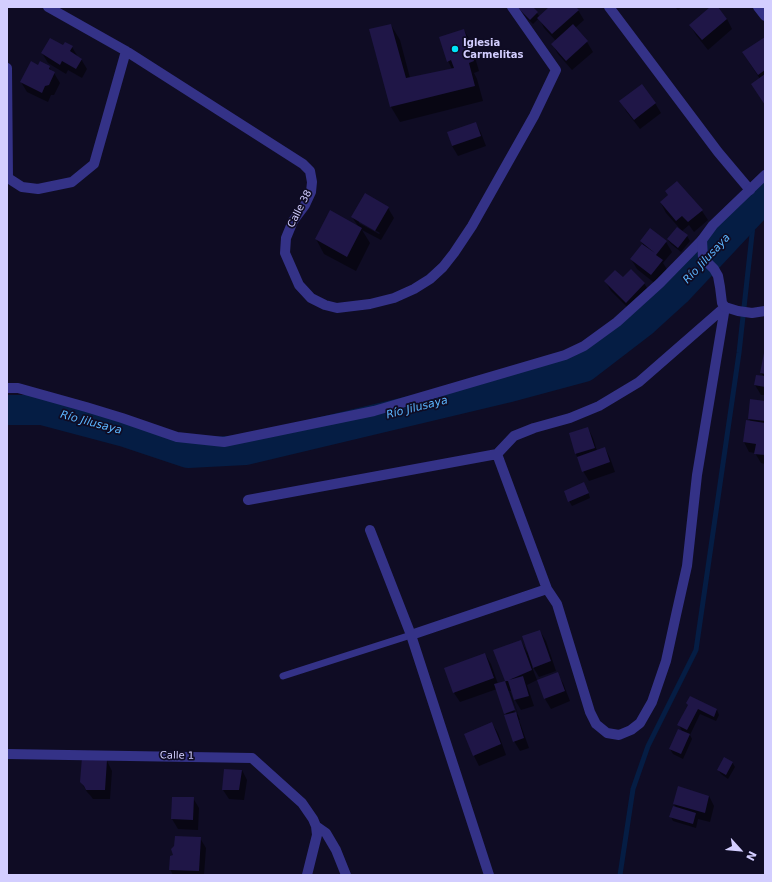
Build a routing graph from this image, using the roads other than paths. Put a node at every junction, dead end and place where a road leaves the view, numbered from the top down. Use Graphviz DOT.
graph roads {
  1 [pos="48,7"];
  2 [pos="512,7"];
  3 [pos="609,7"];
  4 [pos="758,7"];
  5 [pos="765,16"];
  6 [pos="126,51"];
  7 [pos="7,68"];
  8 [pos="765,175"];
  9 [pos="750,190"];
  10 [pos="702,240"];
  11 [pos="724,307"];
  12 [pos="765,311"];
  13 [pos="7,388"];
  14 [pos="497,454"];
  15 [pos="248,500"];
  16 [pos="370,530"];
  17 [pos="547,589"];
  18 [pos="412,635"];
  19 [pos="283,676"];
  20 [pos="7,754"];
  21 [pos="316,826"];
  22 [pos="307,875"];
  23 [pos="346,875"];
  24 [pos="489,875"];
  1 -- 6 [label="street, Calle 38"];
  2 -- 6 [label="street, Calle 38"];
  3 -- 9 [label="street"];
  4 -- 5 [label="street"];
  6 -- 7 [label="street"];
  8 -- 9 [label="street"];
  9 -- 10 [label="street"];
  10 -- 11 [label="street"];
  10 -- 13 [label="street"];
  11 -- 12 [label="street"];
  11 -- 14 [label="street"];
  11 -- 17 [label="street"];
  14 -- 15 [label="street"];
  14 -- 17 [label="street"];
  16 -- 18 [label="street"];
  17 -- 18 [label="street"];
  18 -- 19 [label="lane"];
  18 -- 24 [label="street"];
  20 -- 21 [label="street, Calle 1"];
  21 -- 22 [label="street"];
  21 -- 23 [label="street, Calle 1"];
}
